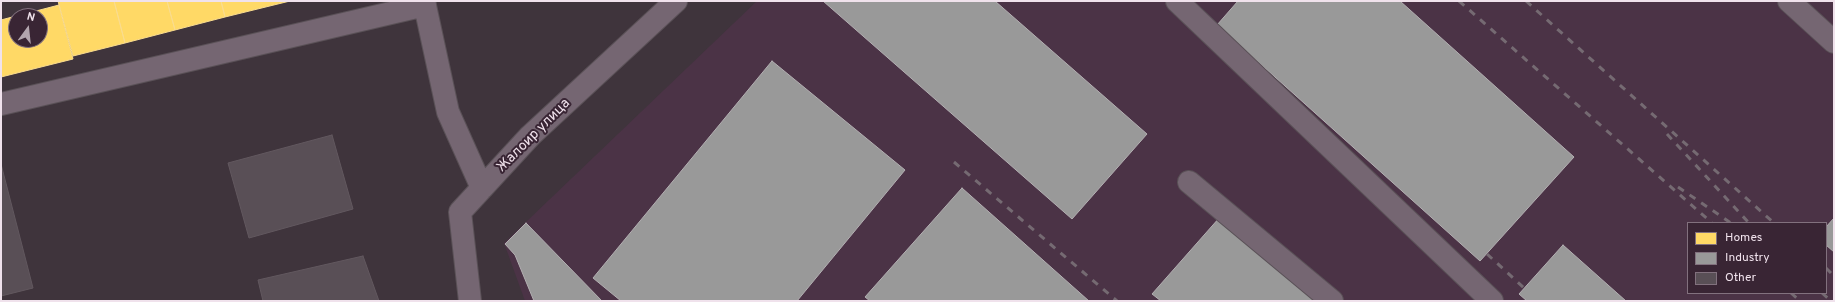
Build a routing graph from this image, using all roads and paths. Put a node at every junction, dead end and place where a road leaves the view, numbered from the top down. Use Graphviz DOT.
graph roads {
  1 [pos="676,1"];
  2 [pos="1177,1"];
  3 [pos="1789,1"];
  4 [pos="424,3"];
  5 [pos="1834,42"];
  6 [pos="1,104"];
  7 [pos="1189,182"];
  8 [pos="482,188"];
  9 [pos="470,301"];
  10 [pos="1332,301"];
  11 [pos="1492,301"];
  1 -- 8 [label="street, Жалоир улица"];
  2 -- 11 [label="street"];
  3 -- 5 [label="street"];
  4 -- 6 [label="street"];
  4 -- 8 [label="street"];
  7 -- 10 [label="street"];
  8 -- 9 [label="street, Жалоир улица"];
}
